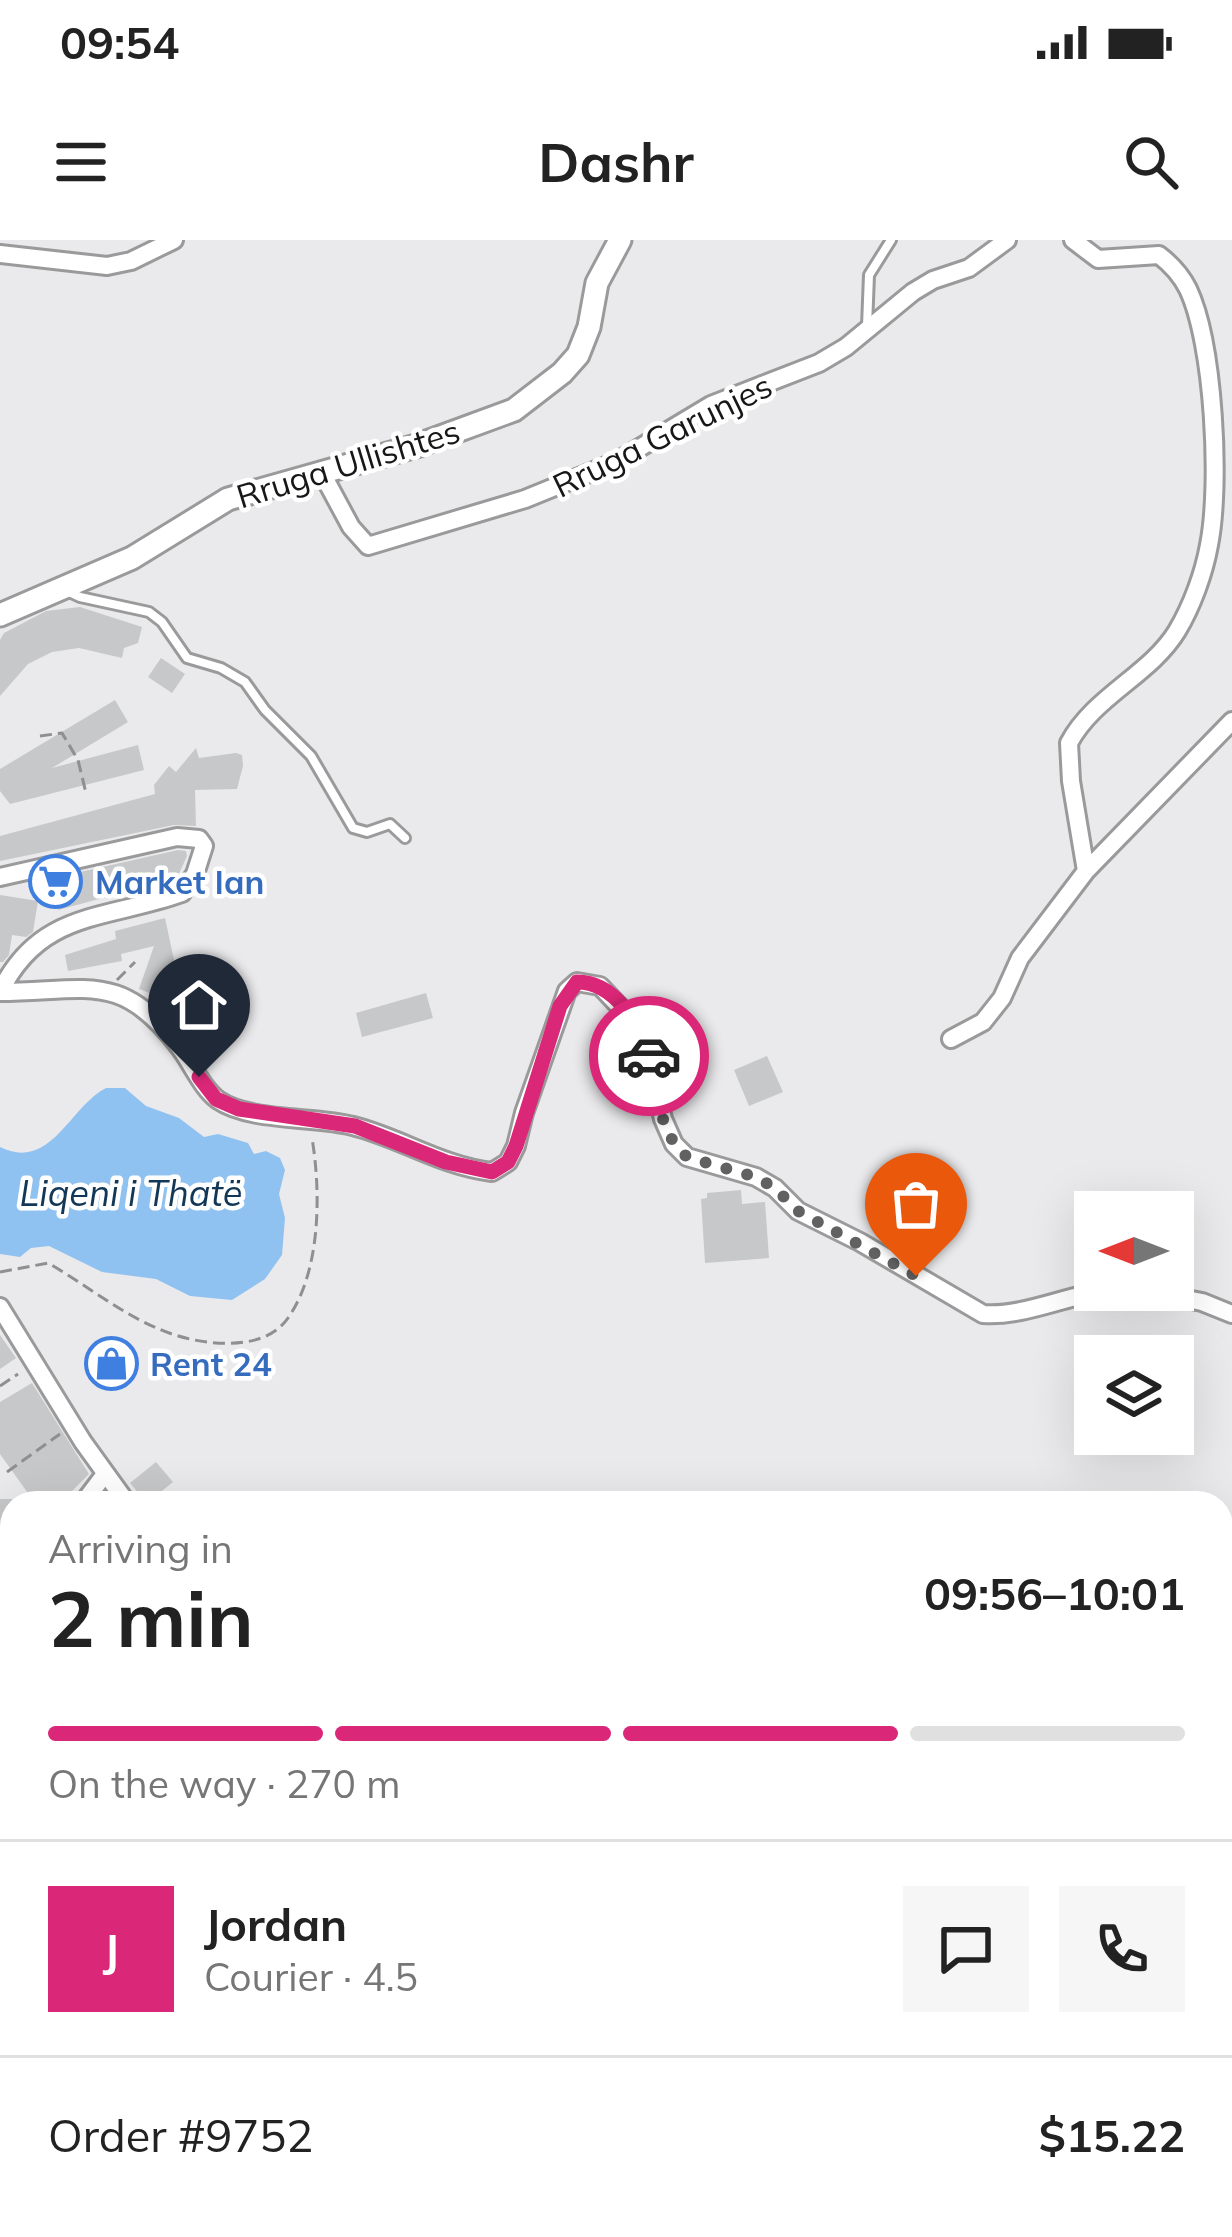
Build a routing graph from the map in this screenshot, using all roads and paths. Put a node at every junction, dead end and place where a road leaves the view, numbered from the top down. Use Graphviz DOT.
graph roads {
  1 [pos="174,240"];
  2 [pos="620,240"];
  3 [pos="891,240"];
  4 [pos="1007,240"];
  5 [pos="1073,240"];
  6 [pos="0,254"];
  7 [pos="866,328"];
  8 [pos="323,475"];
  9 [pos="62,588"];
  10 [pos="0,615"];
  11 [pos="1232,721"];
  12 [pos="40,736"];
  13 [pos="86,793"];
  14 [pos="405,838"];
  15 [pos="1086,871"];
  16 [pos="0,877"];
  17 [pos="134,962"];
  18 [pos="118,979"];
  19 [pos="0,992"];
  20 [pos="951,1039"];
  21 [pos="300,1130"];
  22 [pos="0,1272"];
  23 [pos="1074,1295"];
  24 [pos="1194,1300"];
  25 [pos="0,1307"];
  26 [pos="1232,1314"];
  27 [pos="34,1363"];
  28 [pos="0,1386"];
  29 [pos="58,1435"];
  30 [pos="8,1472"];
  31 [pos="105,1474"];
  32 [pos="92,1491"];
  33 [pos="118,1491"];
  34 [pos="0,2000"];
  35 [pos="0,2052"];
  1 -- 6 [label="street"];
  2 -- 8 [label="street, Rruga Ullishtes"];
  3 -- 7 [label="lane"];
  4 -- 7 [label="street, Rruga Garunjes"];
  5 -- 15 [label="street"];
  7 -- 8 [label="street, Rruga Garunjes"];
  8 -- 9 [label="street, Rruga Ullishtes"];
  9 -- 10 [label="street, Rruga Ullishtes"];
  9 -- 14 [label="lane"];
  11 -- 15 [label="street"];
  12 -- 13 [label="path"];
  15 -- 20 [label="street"];
  16 -- 19 [label="street"];
  17 -- 18 [label="path"];
  19 -- 23 [label="street"];
  21 -- 22 [label="path"];
  24 -- 26 [label="street"];
  25 -- 27 [label="street"];
  27 -- 28 [label="path"];
  27 -- 31 [label="street"];
  29 -- 30 [label="path"];
  31 -- 32 [label="street"];
  31 -- 33 [label="street"];
  34 -- 35 [label="street"];
}
